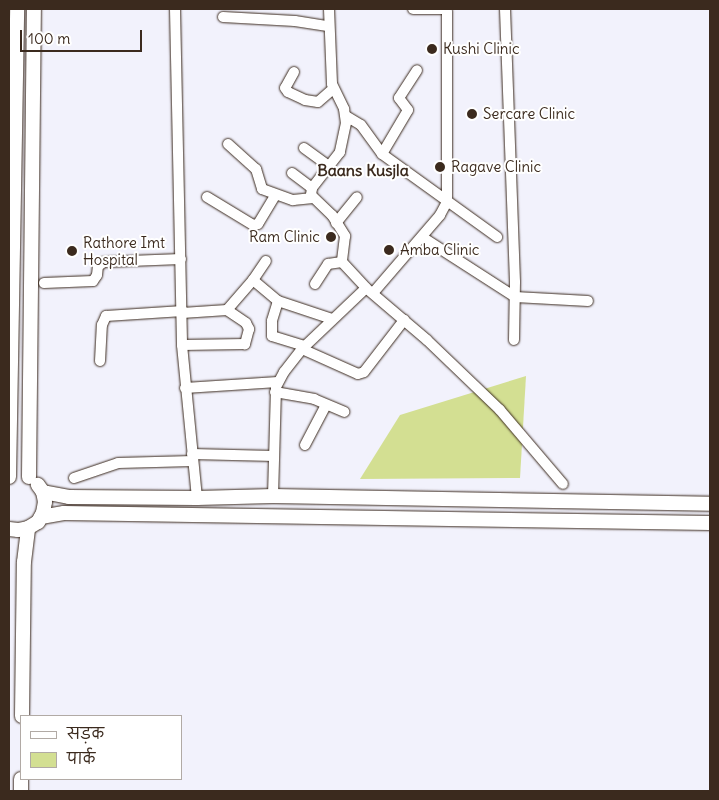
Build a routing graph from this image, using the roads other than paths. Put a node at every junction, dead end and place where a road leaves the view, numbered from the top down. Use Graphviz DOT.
graph roads {
  1 [pos="17,9"];
  2 [pos="34,9"];
  3 [pos="175,9"];
  4 [pos="329,9"];
  5 [pos="413,9"];
  6 [pos="419,9"];
  7 [pos="505,9"];
  8 [pos="447,10"];
  9 [pos="223,17"];
  10 [pos="328,26"];
  11 [pos="417,70"];
  12 [pos="294,72"];
  13 [pos="333,89"];
  14 [pos="346,116"];
  15 [pos="228,144"];
  16 [pos="304,148"];
  17 [pos="382,154"];
  18 [pos="329,166"];
  19 [pos="292,173"];
  20 [pos="312,193"];
  21 [pos="275,196"];
  22 [pos="207,197"];
  23 [pos="357,197"];
  24 [pos="447,202"];
  25 [pos="336,224"];
  26 [pos="422,237"];
  27 [pos="497,237"];
  28 [pos="181,259"];
  29 [pos="266,261"];
  30 [pos="342,262"];
  31 [pos="253,280"];
  32 [pos="44,283"];
  33 [pos="315,284"];
  34 [pos="370,291"];
  35 [pos="515,297"];
  36 [pos="278,301"];
  37 [pos="588,301"];
  38 [pos="227,310"];
  39 [pos="182,312"];
  40 [pos="332,319"];
  41 [pos="404,320"];
  42 [pos="514,340"];
  43 [pos="182,345"];
  44 [pos="304,347"];
  45 [pos="100,361"];
  46 [pos="278,382"];
  47 [pos="185,388"];
  48 [pos="275,392"];
  49 [pos="326,405"];
  50 [pos="344,412"];
  51 [pos="305,446"];
  52 [pos="274,456"];
  53 [pos="193,458"];
  54 [pos="9,477"];
  55 [pos="28,477"];
  56 [pos="74,478"];
  57 [pos="563,484"];
  58 [pos="43,492"];
  59 [pos="273,496"];
  60 [pos="323,497"];
  61 [pos="197,498"];
  62 [pos="710,504"];
  63 [pos="41,517"];
  64 [pos="324,517"];
  65 [pos="710,523"];
  66 [pos="28,528"];
  67 [pos="9,529"];
  68 [pos="22,715"];
  1 -- 54 [label="street"];
  2 -- 55 [label="street"];
  3 -- 28 [label="street"];
  4 -- 10 [label="street"];
  5 -- 6 [label="street"];
  6 -- 8 [label="street"];
  7 -- 35 [label="street"];
  8 -- 24 [label="street"];
  9 -- 10 [label="street"];
  10 -- 13 [label="street"];
  11 -- 17 [label="street"];
  12 -- 13 [label="street"];
  13 -- 14 [label="street"];
  14 -- 17 [label="street"];
  14 -- 18 [label="street"];
  15 -- 21 [label="street"];
  16 -- 18 [label="street"];
  17 -- 24 [label="street"];
  18 -- 20 [label="street"];
  19 -- 20 [label="street"];
  20 -- 21 [label="street"];
  20 -- 25 [label="street"];
  21 -- 22 [label="street"];
  23 -- 25 [label="street"];
  24 -- 26 [label="street"];
  24 -- 27 [label="street"];
  25 -- 30 [label="street"];
  26 -- 34 [label="street"];
  26 -- 35 [label="street"];
  28 -- 32 [label="street"];
  28 -- 39 [label="street"];
  29 -- 31 [label="street"];
  30 -- 33 [label="street"];
  30 -- 34 [label="street"];
  31 -- 36 [label="street"];
  31 -- 38 [label="street"];
  34 -- 40 [label="street"];
  34 -- 41 [label="street"];
  35 -- 37 [label="street"];
  35 -- 42 [label="street"];
  36 -- 40 [label="street"];
  36 -- 44 [label="street"];
  38 -- 39 [label="street"];
  38 -- 43 [label="street"];
  39 -- 43 [label="street"];
  39 -- 45 [label="street"];
  40 -- 44 [label="street"];
  41 -- 44 [label="street"];
  41 -- 57 [label="street"];
  43 -- 47 [label="street"];
  44 -- 46 [label="street"];
  46 -- 47 [label="street"];
  46 -- 48 [label="street"];
  47 -- 53 [label="street"];
  48 -- 49 [label="street"];
  48 -- 52 [label="street"];
  49 -- 50 [label="street"];
  49 -- 51 [label="street"];
  52 -- 53 [label="street"];
  52 -- 59 [label="street"];
  53 -- 56 [label="street"];
  53 -- 61 [label="street"];
  54 -- 55 [label="street"];
  55 -- 58 [label="street"];
  58 -- 61 [label="street"];
  58 -- 63 [label="street"];
  59 -- 60 [label="street"];
  59 -- 61 [label="street"];
  60 -- 62 [label="street"];
  60 -- 64 [label="street"];
  63 -- 64 [label="street"];
  63 -- 66 [label="street"];
  64 -- 65 [label="street"];
  66 -- 67 [label="street"];
  66 -- 68 [label="street"];
}
